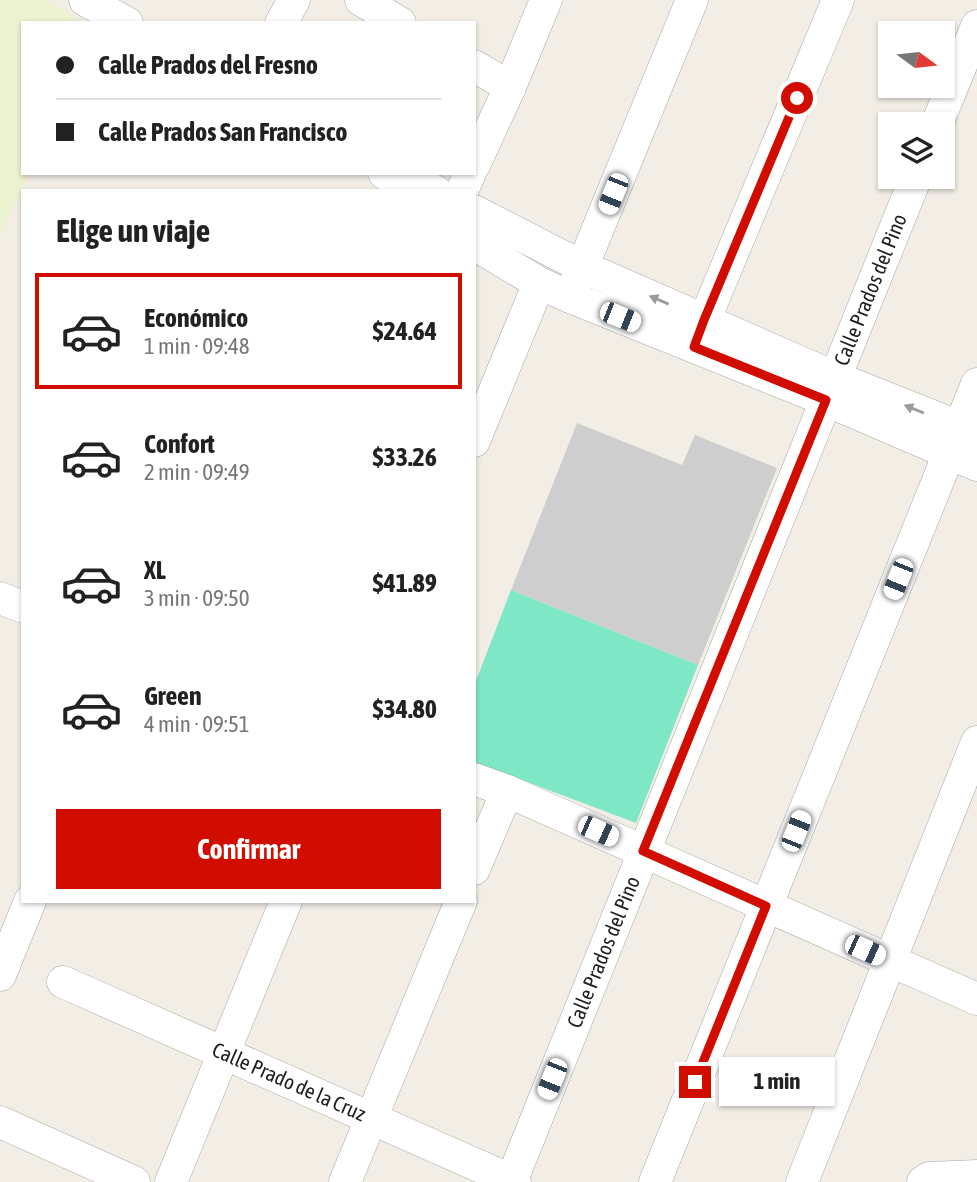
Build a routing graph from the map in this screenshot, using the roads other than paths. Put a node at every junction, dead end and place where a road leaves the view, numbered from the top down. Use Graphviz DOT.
graph roads {
  1 [pos="294,0"];
  2 [pos="361,0"];
  3 [pos="546,0"];
  4 [pos="692,0"];
  5 [pos="838,0"];
  6 [pos="282,21"];
  7 [pos="397,21"];
  8 [pos="977,26"];
  9 [pos="476,67"];
  10 [pos="510,87"];
  11 [pos="942,112"];
  12 [pos="476,161"];
  13 [pos="394,182"];
  14 [pos="431,189"];
  15 [pos="911,189"];
  16 [pos="476,212"];
  17 [pos="476,245"];
  18 [pos="583,267"];
  19 [pos="540,283"];
  20 [pos="570,297"];
  21 [pos="699,333"];
  22 [pos="977,384"];
  23 [pos="830,388"];
  24 [pos="476,436"];
  25 [pos="965,445"];
  26 [pos="0,598"];
  27 [pos="21,606"];
  28 [pos="977,742"];
  29 [pos="476,780"];
  30 [pos="507,791"];
  31 [pos="643,851"];
  32 [pos="476,864"];
  33 [pos="29,903"];
  34 [pos="285,903"];
  35 [pos="460,903"];
  36 [pos="766,906"];
  37 [pos="890,961"];
  38 [pos="0,975"];
  39 [pos="63,982"];
  40 [pos="977,999"];
  41 [pos="224,1053"];
  42 [pos="371,1119"];
  43 [pos="0,1122"];
  44 [pos="969,1178"];
  45 [pos="513,1181"];
  46 [pos="134,1182"];
  47 [pos="171,1182"];
  48 [pos="345,1182"];
  49 [pos="655,1182"];
  50 [pos="802,1182"];
  51 [pos="923,1182"];
  1 -- 6 [label="street"];
  2 -- 7 [label="street"];
  3 -- 10 [label="street"];
  4 -- 18 [label="street"];
  5 -- 21 [label="street"];
  8 -- 11 [label="street"];
  9 -- 10 [label="street"];
  10 -- 12 [label="street"];
  13 -- 14 [label="street"];
  15 -- 23 [label="street, Calle Prados del Pino"];
  16 -- 18 [label="street"];
  17 -- 19 [label="street"];
  18 -- 20 [label="street"];
  21 -- 18 [label="street, one-way"];
  19 -- 20 [label="street"];
  19 -- 24 [label="street"];
  20 -- 21 [label="street"];
  21 -- 23 [label="street"];
  22 -- 25 [label="street"];
  23 -- 25 [label="street"];
  23 -- 31 [label="street, Calle Prados del Pino"];
  25 -- 36 [label="street"];
  26 -- 27 [label="street"];
  28 -- 37 [label="street"];
  29 -- 30 [label="street"];
  30 -- 31 [label="street"];
  30 -- 32 [label="street"];
  31 -- 36 [label="street"];
  31 -- 45 [label="street, Calle Prados del Pino"];
  33 -- 38 [label="street"];
  34 -- 41 [label="street"];
  35 -- 42 [label="street"];
  36 -- 37 [label="street"];
  36 -- 49 [label="street"];
  37 -- 40 [label="street"];
  37 -- 50 [label="street"];
  39 -- 41 [label="street, Calle Prado de la Cruz"];
  41 -- 42 [label="street, Calle Prado de la Cruz"];
  41 -- 47 [label="street"];
  42 -- 45 [label="street, Calle Prado de la Cruz"];
  42 -- 48 [label="street"];
  43 -- 46 [label="street"];
  44 -- 51 [label="street"];
}
